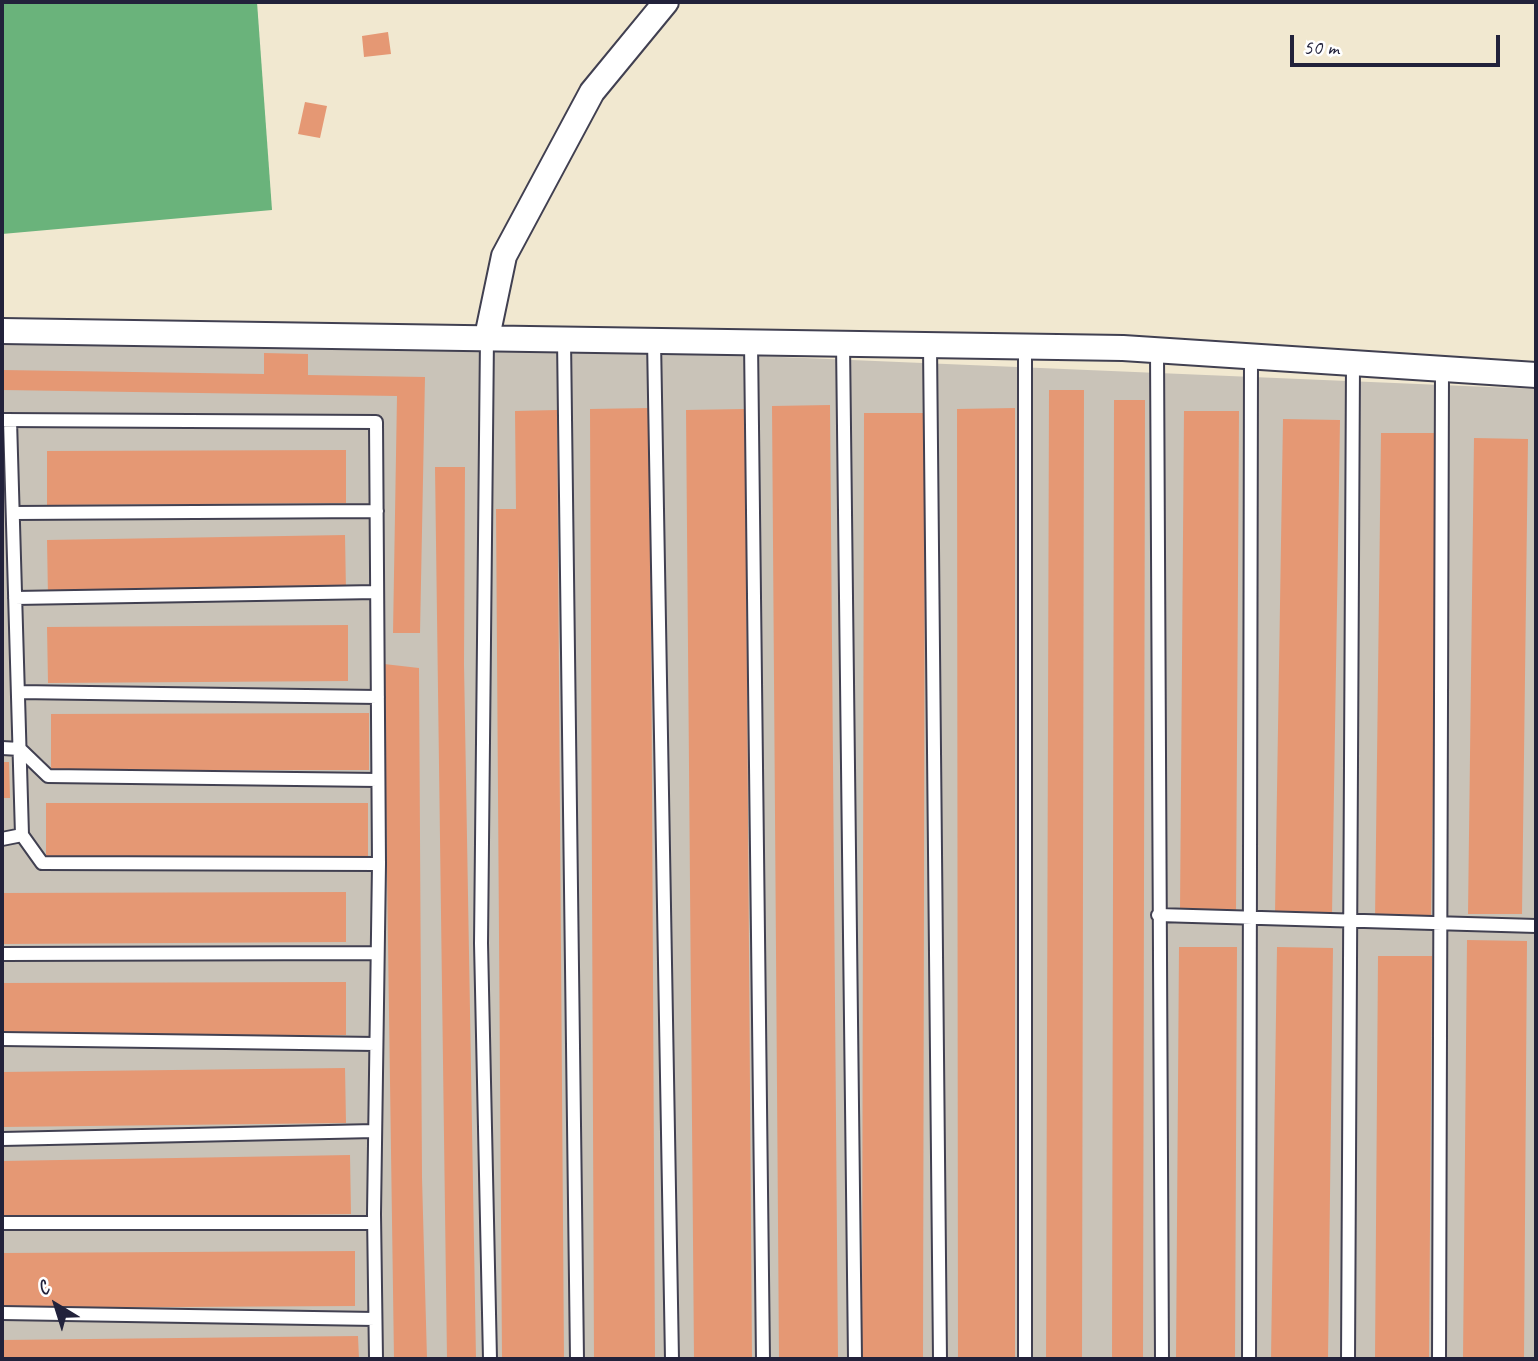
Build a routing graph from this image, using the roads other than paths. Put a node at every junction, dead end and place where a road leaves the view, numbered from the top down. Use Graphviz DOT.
graph roads {
  1 [pos="666,2"];
  2 [pos="2,331"];
  3 [pos="487,337"];
  4 [pos="565,339"];
  5 [pos="654,340"];
  6 [pos="751,342"];
  7 [pos="843,343"];
  8 [pos="930,345"];
  9 [pos="1025,346"];
  10 [pos="1157,350"];
  11 [pos="1251,356"];
  12 [pos="1353,363"];
  13 [pos="1442,369"];
  14 [pos="1536,375"];
  15 [pos="6,420"];
  16 [pos="377,512"];
  17 [pos="13,513"];
  18 [pos="377,592"];
  19 [pos="15,598"];
  20 [pos="18,692"];
  21 [pos="378,697"];
  22 [pos="2,748"];
  23 [pos="20,749"];
  24 [pos="378,780"];
  25 [pos="22,835"];
  26 [pos="2,839"];
  27 [pos="379,864"];
  28 [pos="1158,915"];
  29 [pos="1250,917"];
  30 [pos="1350,920"];
  31 [pos="1440,923"];
  32 [pos="1536,926"];
  33 [pos="377,953"];
  34 [pos="2,954"];
  35 [pos="2,1040"];
  36 [pos="376,1044"];
  37 [pos="375,1131"];
  38 [pos="2,1139"];
  39 [pos="2,1223"];
  40 [pos="374,1223"];
  41 [pos="2,1312"];
  42 [pos="376,1319"];
  43 [pos="376,1359"];
  44 [pos="490,1359"];
  45 [pos="577,1359"];
  46 [pos="672,1359"];
  47 [pos="763,1359"];
  48 [pos="855,1359"];
  49 [pos="940,1359"];
  50 [pos="1025,1359"];
  51 [pos="1162,1359"];
  52 [pos="1249,1359"];
  53 [pos="1348,1359"];
  54 [pos="1439,1359"];
  1 -- 3 [label="street"];
  2 -- 3 [label="street"];
  3 -- 4 [label="street"];
  3 -- 44 [label="lane"];
  4 -- 5 [label="street"];
  4 -- 45 [label="lane"];
  5 -- 6 [label="street"];
  5 -- 46 [label="lane"];
  6 -- 7 [label="street"];
  6 -- 47 [label="lane"];
  7 -- 8 [label="street"];
  7 -- 48 [label="lane"];
  8 -- 9 [label="street"];
  8 -- 49 [label="lane"];
  9 -- 10 [label="street"];
  9 -- 50 [label="lane"];
  10 -- 11 [label="street"];
  10 -- 28 [label="lane"];
  11 -- 12 [label="street"];
  11 -- 29 [label="lane"];
  12 -- 13 [label="street"];
  12 -- 30 [label="lane"];
  13 -- 14 [label="street"];
  13 -- 31 [label="lane"];
  15 -- 16 [label="lane"];
  15 -- 17 [label="lane"];
  16 -- 17 [label="lane"];
  16 -- 18 [label="lane"];
  17 -- 19 [label="lane"];
  18 -- 19 [label="lane"];
  18 -- 21 [label="lane"];
  19 -- 20 [label="lane"];
  20 -- 21 [label="lane"];
  20 -- 23 [label="lane"];
  21 -- 24 [label="lane"];
  22 -- 23 [label="lane"];
  23 -- 24 [label="lane"];
  23 -- 25 [label="lane"];
  24 -- 27 [label="lane"];
  25 -- 26 [label="lane"];
  25 -- 27 [label="lane"];
  27 -- 33 [label="lane"];
  28 -- 29 [label="lane"];
  28 -- 51 [label="lane"];
  29 -- 30 [label="lane"];
  29 -- 52 [label="lane"];
  30 -- 31 [label="lane"];
  30 -- 53 [label="lane"];
  31 -- 32 [label="lane"];
  31 -- 54 [label="lane"];
  33 -- 34 [label="lane"];
  33 -- 36 [label="lane"];
  35 -- 36 [label="lane"];
  36 -- 37 [label="lane"];
  37 -- 38 [label="lane"];
  37 -- 40 [label="lane"];
  39 -- 40 [label="lane"];
  40 -- 42 [label="lane"];
  41 -- 42 [label="lane"];
  42 -- 43 [label="lane"];
}
